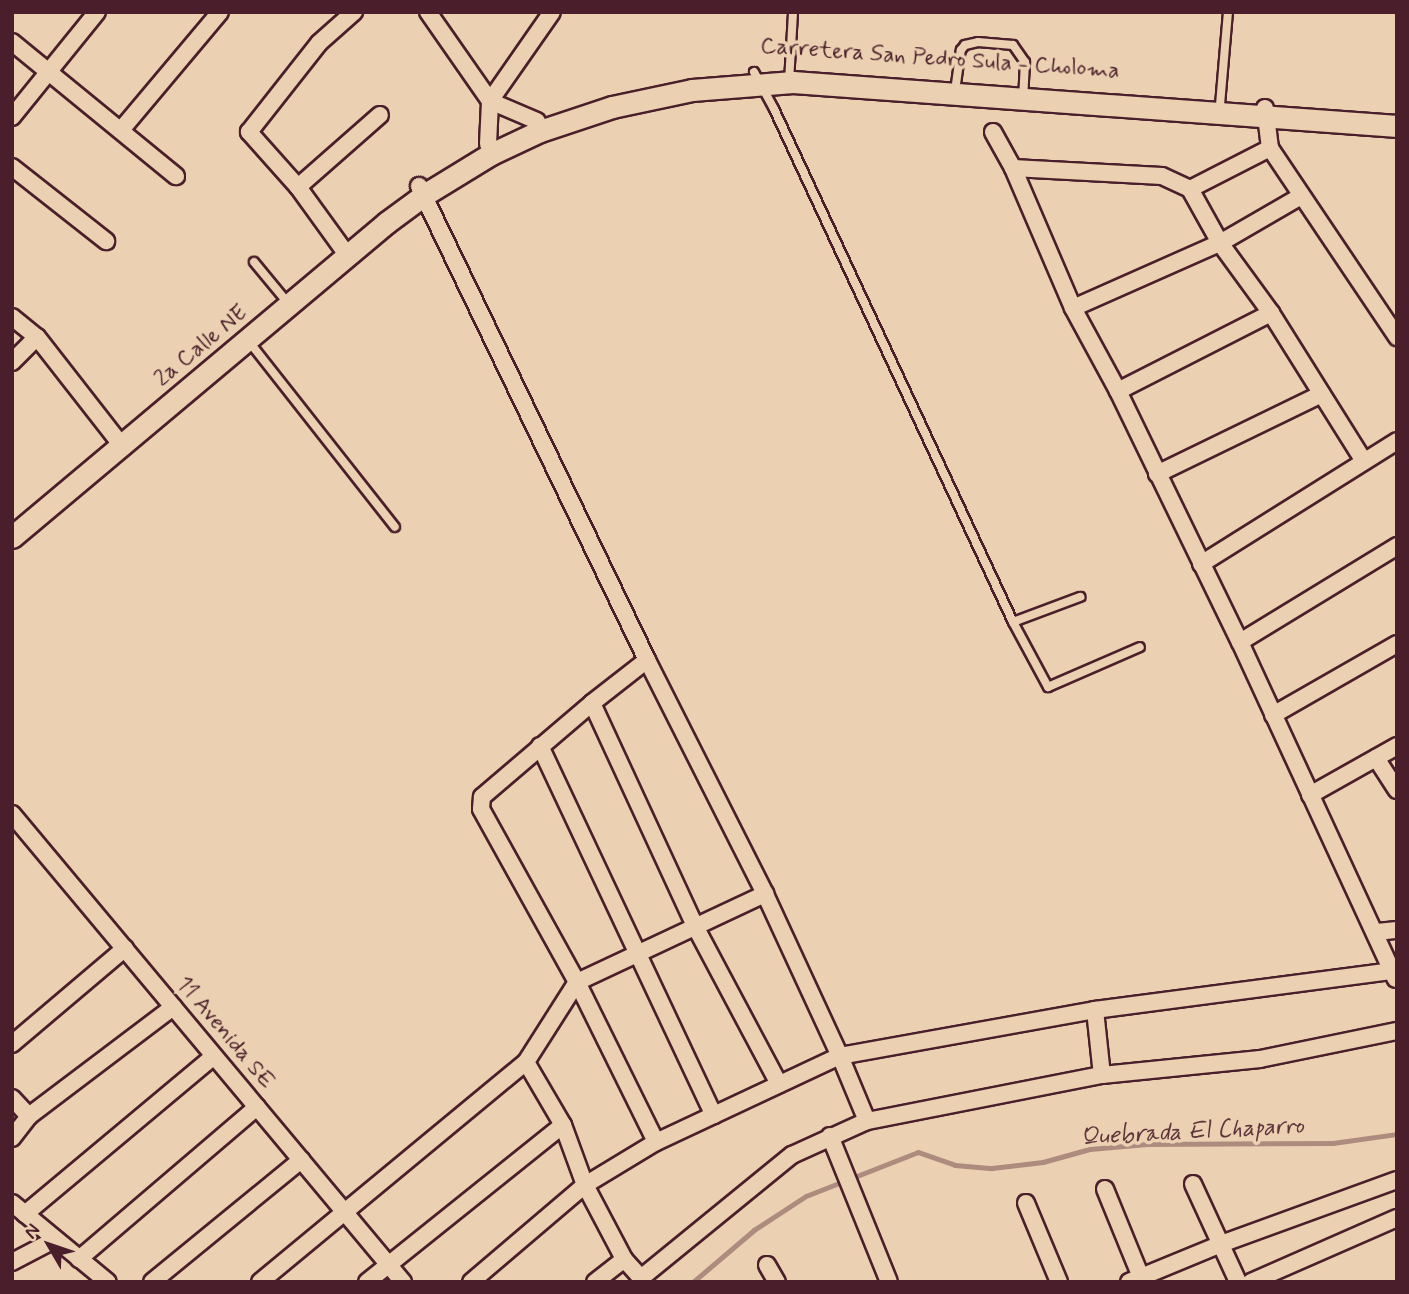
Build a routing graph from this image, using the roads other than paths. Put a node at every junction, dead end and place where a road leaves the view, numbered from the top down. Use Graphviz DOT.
graph roads {
  1 [pos="97,12"];
  2 [pos="220,12"];
  3 [pos="354,12"];
  4 [pos="552,12"];
  5 [pos="793,12"];
  6 [pos="1228,12"];
  7 [pos="434,15"];
  8 [pos="12,41"];
  9 [pos="49,71"];
  10 [pos="757,77"];
  11 [pos="789,77"];
  12 [pos="956,84"];
  13 [pos="1023,94"];
  14 [pos="490,102"];
  15 [pos="1220,105"];
  16 [pos="1266,113"];
  17 [pos="380,115"];
  18 [pos="12,117"];
  19 [pos="1397,117"];
  20 [pos="537,121"];
  21 [pos="1397,126"];
  22 [pos="121,130"];
  23 [pos="993,132"];
  24 [pos="488,144"];
  25 [pos="1270,148"];
  26 [pos="12,167"];
  27 [pos="1013,168"];
  28 [pos="176,176"];
  29 [pos="298,187"];
  30 [pos="1190,189"];
  31 [pos="422,190"];
  32 [pos="1301,196"];
  33 [pos="106,241"];
  34 [pos="1220,243"];
  35 [pos="345,252"];
  36 [pos="254,262"];
  37 [pos="283,297"];
  38 [pos="1073,308"];
  39 [pos="1271,313"];
  40 [pos="12,317"];
  41 [pos="245,336"];
  42 [pos="37,337"];
  43 [pos="1397,337"];
  44 [pos="12,362"];
  45 [pos="1118,391"];
  46 [pos="1322,394"];
  47 [pos="1397,441"];
  48 [pos="119,442"];
  49 [pos="1364,461"];
  50 [pos="1157,474"];
  51 [pos="12,520"];
  52 [pos="395,527"];
  53 [pos="12,537"];
  54 [pos="1397,546"];
  55 [pos="1201,564"];
  56 [pos="1080,597"];
  57 [pos="1013,622"];
  58 [pos="1240,642"];
  59 [pos="1397,644"];
  60 [pos="1140,647"];
  61 [pos="647,660"];
  62 [pos="592,703"];
  63 [pos="1273,715"];
  64 [pos="540,746"];
  65 [pos="1397,746"];
  66 [pos="1376,758"];
  67 [pos="1397,790"];
  68 [pos="1310,795"];
  69 [pos="12,814"];
  70 [pos="765,894"];
  71 [pos="696,928"];
  72 [pos="1397,930"];
  73 [pos="1377,932"];
  74 [pos="125,948"];
  75 [pos="638,953"];
  76 [pos="1393,975"];
  77 [pos="577,982"];
  78 [pos="173,1007"];
  79 [pos="1096,1010"];
  80 [pos="1397,1031"];
  81 [pos="12,1044"];
  82 [pos="840,1056"];
  83 [pos="213,1057"];
  84 [pos="526,1062"];
  85 [pos="1102,1075"];
  86 [pos="779,1084"];
  87 [pos="12,1098"];
  88 [pos="257,1107"];
  89 [pos="714,1115"];
  90 [pos="29,1116"];
  91 [pos="867,1121"];
  92 [pos="563,1125"];
  93 [pos="830,1136"];
  94 [pos="12,1138"];
  95 [pos="656,1142"];
  96 [pos="301,1160"];
  97 [pos="1397,1180"];
  98 [pos="1193,1184"];
  99 [pos="585,1185"];
  100 [pos="1105,1189"];
  101 [pos="12,1203"];
  102 [pos="1026,1203"];
  103 [pos="345,1213"];
  104 [pos="25,1214"];
  105 [pos="1397,1218"];
  106 [pos="54,1240"];
  107 [pos="1221,1244"];
  108 [pos="79,1259"];
  109 [pos="624,1259"];
  110 [pos="12,1262"];
  111 [pos="388,1265"];
  112 [pos="767,1265"];
  113 [pos="1138,1280"];
  114 [pos="108,1282"];
  115 [pos="152,1282"];
  116 [pos="260,1282"];
  117 [pos="367,1282"];
  118 [pos="402,1282"];
  119 [pos="471,1282"];
  120 [pos="595,1282"];
  121 [pos="777,1282"];
  122 [pos="889,1282"];
  123 [pos="1059,1282"];
  124 [pos="1238,1282"];
  125 [pos="1251,1282"];
  1 -- 9 [label="street"];
  2 -- 22 [label="street"];
  3 -- 29 [label="street"];
  4 -- 14 [label="street"];
  5 -- 11 [label="lane"];
  6 -- 15 [label="lane"];
  7 -- 14 [label="street"];
  8 -- 9 [label="street"];
  9 -- 18 [label="street"];
  9 -- 22 [label="street"];
  10 -- 11 [label="main road, Carretera San Pedro Sula - Choloma"];
  10 -- 20 [label="main road, Carretera San Pedro Sula - Choloma"];
  10 -- 31 [label="main road, Carretera San Pedro Sula - Choloma"];
  10 -- 57 [label="lane"];
  11 -- 12 [label="main road, Carretera San Pedro Sula - Choloma"];
  11 -- 13 [label="main road, Carretera San Pedro Sula - Choloma"];
  12 -- 13 [label="main road, Carretera San Pedro Sula - Choloma"];
  12 -- 13 [label="lane"];
  13 -- 15 [label="main road, Carretera San Pedro Sula - Choloma"];
  13 -- 16 [label="main road, Carretera San Pedro Sula - Choloma"];
  14 -- 20 [label="street"];
  14 -- 24 [label="street"];
  15 -- 16 [label="main road, Carretera San Pedro Sula - Choloma"];
  16 -- 19 [label="main road, Carretera San Pedro Sula - Choloma"];
  16 -- 21 [label="main road, Carretera San Pedro Sula - Choloma"];
  16 -- 25 [label="street"];
  17 -- 29 [label="street"];
  20 -- 24 [label="main road, Carretera San Pedro Sula - Choloma"];
  22 -- 28 [label="street"];
  23 -- 27 [label="street"];
  24 -- 31 [label="main road, Carretera San Pedro Sula - Choloma"];
  25 -- 30 [label="street"];
  25 -- 32 [label="street"];
  26 -- 33 [label="street"];
  27 -- 30 [label="street"];
  27 -- 38 [label="street"];
  29 -- 35 [label="street"];
  30 -- 34 [label="street"];
  31 -- 35 [label="main road, 2a Calle NE"];
  31 -- 61 [label="street"];
  32 -- 34 [label="street"];
  32 -- 43 [label="street"];
  34 -- 38 [label="street"];
  34 -- 39 [label="street"];
  35 -- 37 [label="main road, 2a Calle NE"];
  35 -- 41 [label="main road, 2a Calle NE"];
  36 -- 37 [label="lane"];
  37 -- 41 [label="main road, 2a Calle NE"];
  38 -- 45 [label="street"];
  39 -- 45 [label="street"];
  39 -- 46 [label="street"];
  40 -- 42 [label="street"];
  41 -- 48 [label="main road, 2a Calle NE"];
  41 -- 52 [label="lane"];
  42 -- 44 [label="street"];
  42 -- 48 [label="street"];
  45 -- 50 [label="street"];
  46 -- 49 [label="street"];
  46 -- 50 [label="street"];
  47 -- 49 [label="street"];
  48 -- 51 [label="main road, 2a Calle NE"];
  48 -- 53 [label="main road, 2a Calle NE"];
  49 -- 55 [label="street"];
  50 -- 55 [label="street"];
  54 -- 58 [label="street"];
  55 -- 58 [label="street"];
  56 -- 57 [label="lane"];
  57 -- 60 [label="lane"];
  58 -- 63 [label="street"];
  59 -- 63 [label="street"];
  61 -- 62 [label="street"];
  61 -- 70 [label="street"];
  62 -- 64 [label="street"];
  62 -- 71 [label="street"];
  63 -- 68 [label="street"];
  64 -- 75 [label="street"];
  64 -- 77 [label="street"];
  65 -- 66 [label="street"];
  66 -- 67 [label="street"];
  66 -- 68 [label="street"];
  68 -- 73 [label="street"];
  69 -- 74 [label="street, 11 Avenida SE"];
  70 -- 71 [label="street"];
  70 -- 82 [label="street"];
  71 -- 75 [label="street"];
  71 -- 86 [label="street"];
  72 -- 73 [label="street"];
  73 -- 76 [label="street"];
  74 -- 78 [label="street, 11 Avenida SE"];
  74 -- 81 [label="street"];
  75 -- 77 [label="street"];
  75 -- 89 [label="street"];
  76 -- 79 [label="street"];
  77 -- 84 [label="street"];
  77 -- 95 [label="street"];
  78 -- 83 [label="street, 11 Avenida SE"];
  78 -- 90 [label="street"];
  79 -- 82 [label="street"];
  79 -- 85 [label="street"];
  80 -- 85 [label="street"];
  82 -- 86 [label="street"];
  82 -- 91 [label="street"];
  83 -- 88 [label="street, 11 Avenida SE"];
  83 -- 104 [label="street"];
  84 -- 92 [label="street"];
  84 -- 103 [label="street"];
  85 -- 91 [label="street"];
  86 -- 89 [label="street"];
  87 -- 90 [label="street"];
  88 -- 96 [label="street, 11 Avenida SE"];
  88 -- 108 [label="street"];
  89 -- 95 [label="street"];
  90 -- 94 [label="street"];
  91 -- 93 [label="street"];
  92 -- 99 [label="street"];
  92 -- 111 [label="street"];
  93 -- 109 [label="street"];
  93 -- 122 [label="street"];
  95 -- 99 [label="street"];
  96 -- 103 [label="street, 11 Avenida SE"];
  96 -- 115 [label="street"];
  97 -- 107 [label="street"];
  98 -- 107 [label="street"];
  99 -- 109 [label="street"];
  99 -- 119 [label="street"];
  100 -- 113 [label="street"];
  101 -- 104 [label="street"];
  102 -- 123 [label="street"];
  103 -- 111 [label="street, 11 Avenida SE"];
  103 -- 116 [label="street"];
  104 -- 106 [label="street"];
  105 -- 125 [label="street"];
  106 -- 108 [label="street"];
  106 -- 110 [label="street"];
  107 -- 113 [label="street"];
  107 -- 124 [label="street"];
  108 -- 114 [label="street"];
  109 -- 120 [label="street"];
  111 -- 117 [label="street"];
  111 -- 118 [label="street, 11 Avenida SE"];
  112 -- 121 [label="street"];
}
